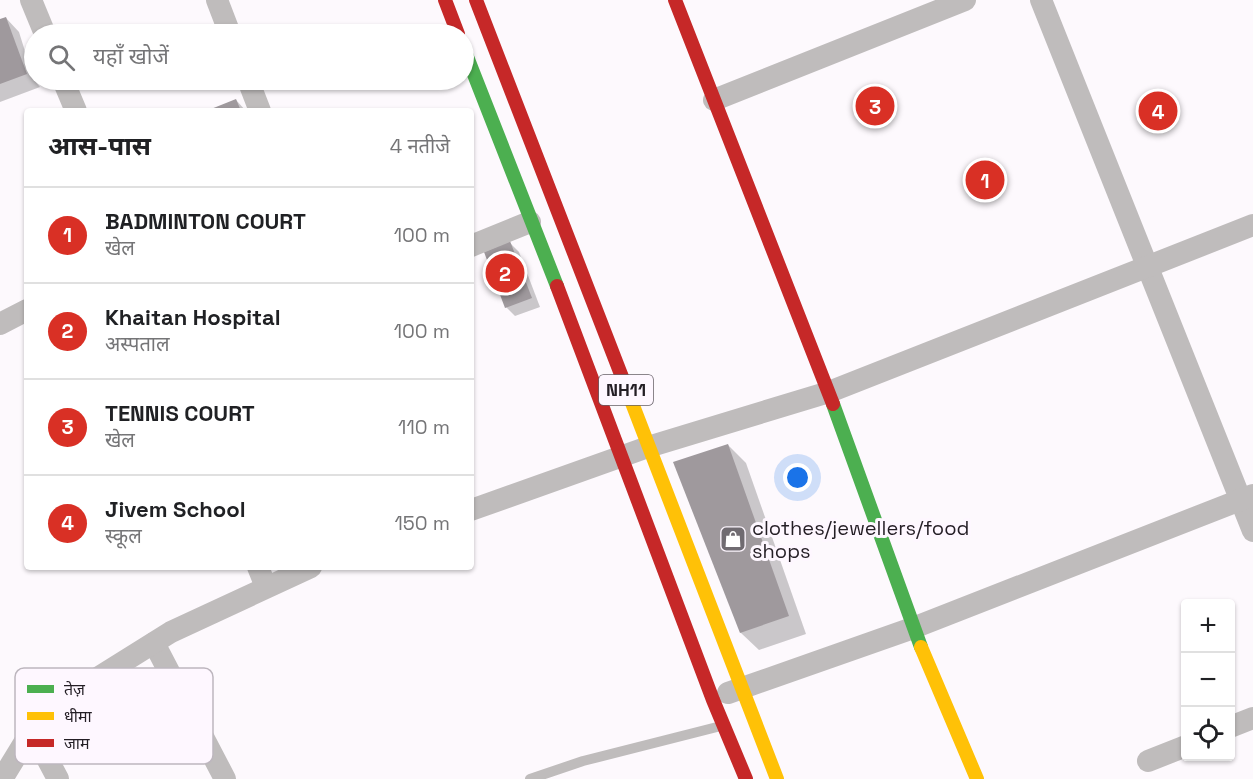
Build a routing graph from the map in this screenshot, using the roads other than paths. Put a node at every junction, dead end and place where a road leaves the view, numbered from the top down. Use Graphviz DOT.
graph roads {
  1 [pos="31,0"];
  2 [pos="217,0"];
  3 [pos="445,0"];
  4 [pos="476,0"];
  5 [pos="675,0"];
  6 [pos="965,0"];
  7 [pos="1041,0"];
  8 [pos="41,24"];
  9 [pos="226,24"];
  10 [pos="454,24"];
  11 [pos="474,75"];
  12 [pos="67,90"];
  13 [pos="252,90"];
  14 [pos="714,99"];
  15 [pos="75,108"];
  16 [pos="259,108"];
  17 [pos="530,222"];
  18 [pos="1253,225"];
  19 [pos="474,245"];
  20 [pos="1147,266"];
  21 [pos="24,312"];
  22 [pos="0,324"];
  23 [pos="829,392"];
  24 [pos="648,447"];
  25 [pos="623,456"];
  26 [pos="1246,497"];
  27 [pos="474,509"];
  28 [pos="1253,531"];
  29 [pos="296,570"];
  30 [pos="262,577"];
  31 [pos="913,628"];
  32 [pos="154,643"];
  33 [pos="114,668"];
  34 [pos="167,668"];
  35 [pos="741,688"];
  36 [pos="713,700"];
  37 [pos="1253,718"];
  38 [pos="724,725"];
  39 [pos="1235,725"];
  40 [pos="1181,748"];
  41 [pos="213,756"];
  42 [pos="15,758"];
  43 [pos="1148,761"];
  44 [pos="50,764"];
  45 [pos="2,779"];
  46 [pos="58,779"];
  47 [pos="225,779"];
  48 [pos="530,779"];
  49 [pos="746,779"];
  50 [pos="777,779"];
  51 [pos="977,779"];
  1 -- 8 [label="street"];
  2 -- 9 [label="street"];
  3 -- 10 [label="main road"];
  4 -- 24 [label="main road, NH11"];
  5 -- 14 [label="main road"];
  6 -- 14 [label="street"];
  7 -- 20 [label="street"];
  11 -- 17 [label="main road, NH11"];
  12 -- 15 [label="street"];
  13 -- 16 [label="street"];
  14 -- 23 [label="main road"];
  17 -- 19 [label="street"];
  17 -- 25 [label="main road, NH11"];
  18 -- 20 [label="street"];
  20 -- 23 [label="street"];
  20 -- 26 [label="street"];
  21 -- 22 [label="street"];
  23 -- 24 [label="street"];
  23 -- 31 [label="main road"];
  24 -- 25 [label="street"];
  24 -- 35 [label="main road, NH11"];
  25 -- 27 [label="street"];
  25 -- 36 [label="main road, NH11"];
  26 -- 28 [label="street"];
  26 -- 31 [label="street"];
  29 -- 30 [label="street"];
  30 -- 32 [label="street"];
  31 -- 35 [label="street"];
  31 -- 51 [label="main road"];
  32 -- 33 [label="street"];
  32 -- 34 [label="street"];
  35 -- 36 [label="street"];
  35 -- 50 [label="main road, NH11"];
  36 -- 38 [label="main road, NH11"];
  37 -- 39 [label="street"];
  38 -- 48 [label="lane"];
  38 -- 49 [label="main road, NH11"];
  40 -- 43 [label="street"];
  41 -- 47 [label="street"];
  42 -- 45 [label="street"];
  44 -- 46 [label="street"];
}
